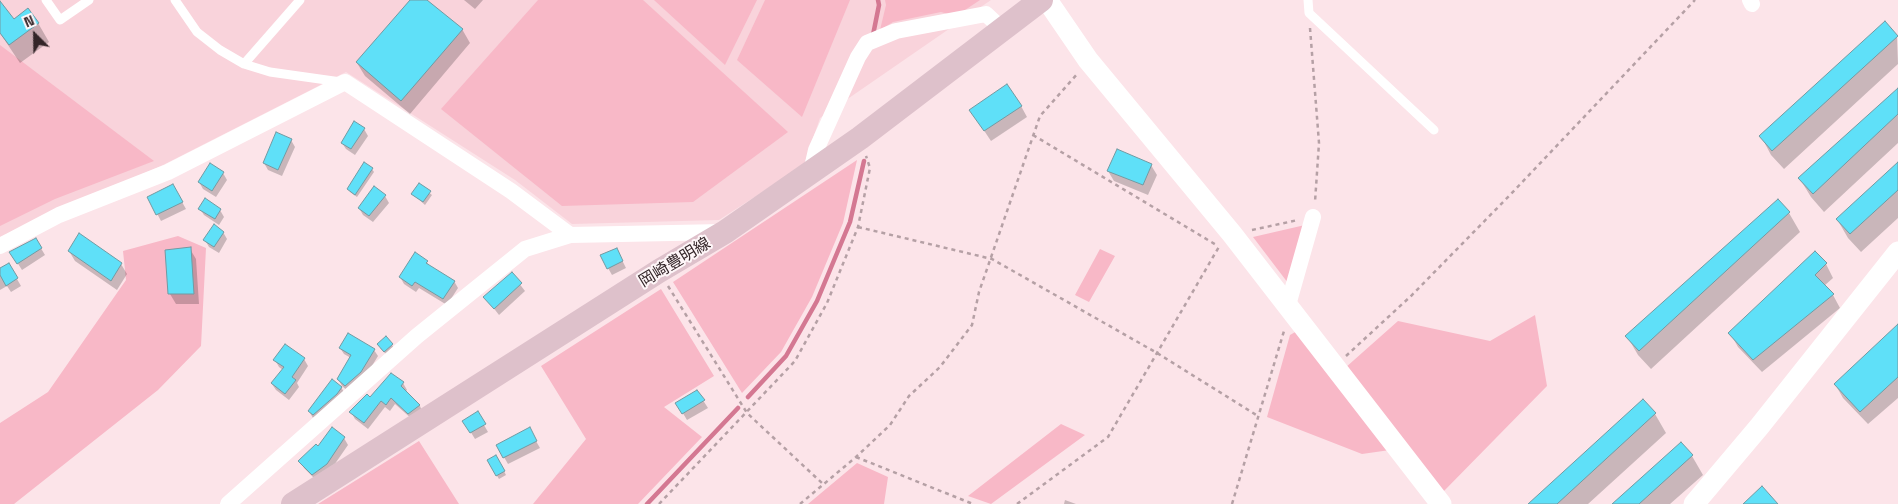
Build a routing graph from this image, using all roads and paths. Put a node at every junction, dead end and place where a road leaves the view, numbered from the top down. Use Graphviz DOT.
graph roads {
  1 [pos="46,0"];
  2 [pos="89,0"];
  3 [pos="174,0"];
  4 [pos="300,0"];
  5 [pos="1041,0"];
  6 [pos="1047,0"];
  7 [pos="1308,0"];
  8 [pos="1695,0"];
  9 [pos="1309,14"];
  10 [pos="1003,30"];
  11 [pos="1088,60"];
  12 [pos="244,64"];
  13 [pos="345,82"];
  14 [pos="1434,130"];
  15 [pos="1033,135"];
  16 [pos="860,138"];
  17 [pos="811,172"];
  18 [pos="1313,217"];
  19 [pos="858,227"];
  20 [pos="725,232"];
  21 [pos="570,235"];
  22 [pos="1226,240"];
  23 [pos="0,246"];
  24 [pos="1898,252"];
  25 [pos="992,259"];
  26 [pos="659,271"];
  27 [pos="1291,310"];
  28 [pos="1157,353"];
  29 [pos="1336,366"];
  30 [pos="748,413"];
  31 [pos="1258,416"];
  32 [pos="856,457"];
  33 [pos="823,484"];
  34 [pos="228,504"];
  35 [pos="293,504"];
  36 [pos="659,504"];
  37 [pos="800,504"];
  38 [pos="973,504"];
  39 [pos="1017,504"];
  40 [pos="1232,504"];
  41 [pos="1441,504"];
  42 [pos="1694,504"];
  1 -- 2 [label="lane"];
  3 -- 12 [label="lane"];
  4 -- 12 [label="lane"];
  5 -- 10 [label="main road, 岡崎豊明線"];
  6 -- 11 [label="street"];
  7 -- 9 [label="lane"];
  8 -- 29 [label="path"];
  9 -- 14 [label="lane"];
  9 -- 18 [label="path"];
  10 -- 16 [label="main road, 岡崎豊明線"];
  10 -- 17 [label="street"];
  11 -- 15 [label="path"];
  11 -- 22 [label="street"];
  12 -- 13 [label="lane"];
  13 -- 21 [label="street"];
  13 -- 23 [label="street"];
  15 -- 22 [label="path"];
  15 -- 25 [label="path"];
  16 -- 17 [label="main road, 岡崎豊明線"];
  16 -- 19 [label="path"];
  17 -- 20 [label="main road, 岡崎豊明線"];
  18 -- 22 [label="path"];
  18 -- 27 [label="street"];
  19 -- 25 [label="path"];
  19 -- 30 [label="path"];
  20 -- 21 [label="street"];
  20 -- 26 [label="main road, 岡崎豊明線"];
  21 -- 34 [label="street"];
  22 -- 27 [label="street"];
  22 -- 28 [label="path"];
  24 -- 42 [label="street"];
  25 -- 28 [label="path"];
  25 -- 32 [label="path"];
  26 -- 30 [label="path"];
  26 -- 35 [label="main road, 岡崎豊明線"];
  27 -- 29 [label="street"];
  27 -- 31 [label="path"];
  28 -- 31 [label="path"];
  28 -- 39 [label="path"];
  29 -- 41 [label="street"];
  30 -- 33 [label="path"];
  30 -- 36 [label="path"];
  31 -- 40 [label="path"];
  32 -- 33 [label="path"];
  32 -- 38 [label="path"];
  33 -- 37 [label="path"];
}
